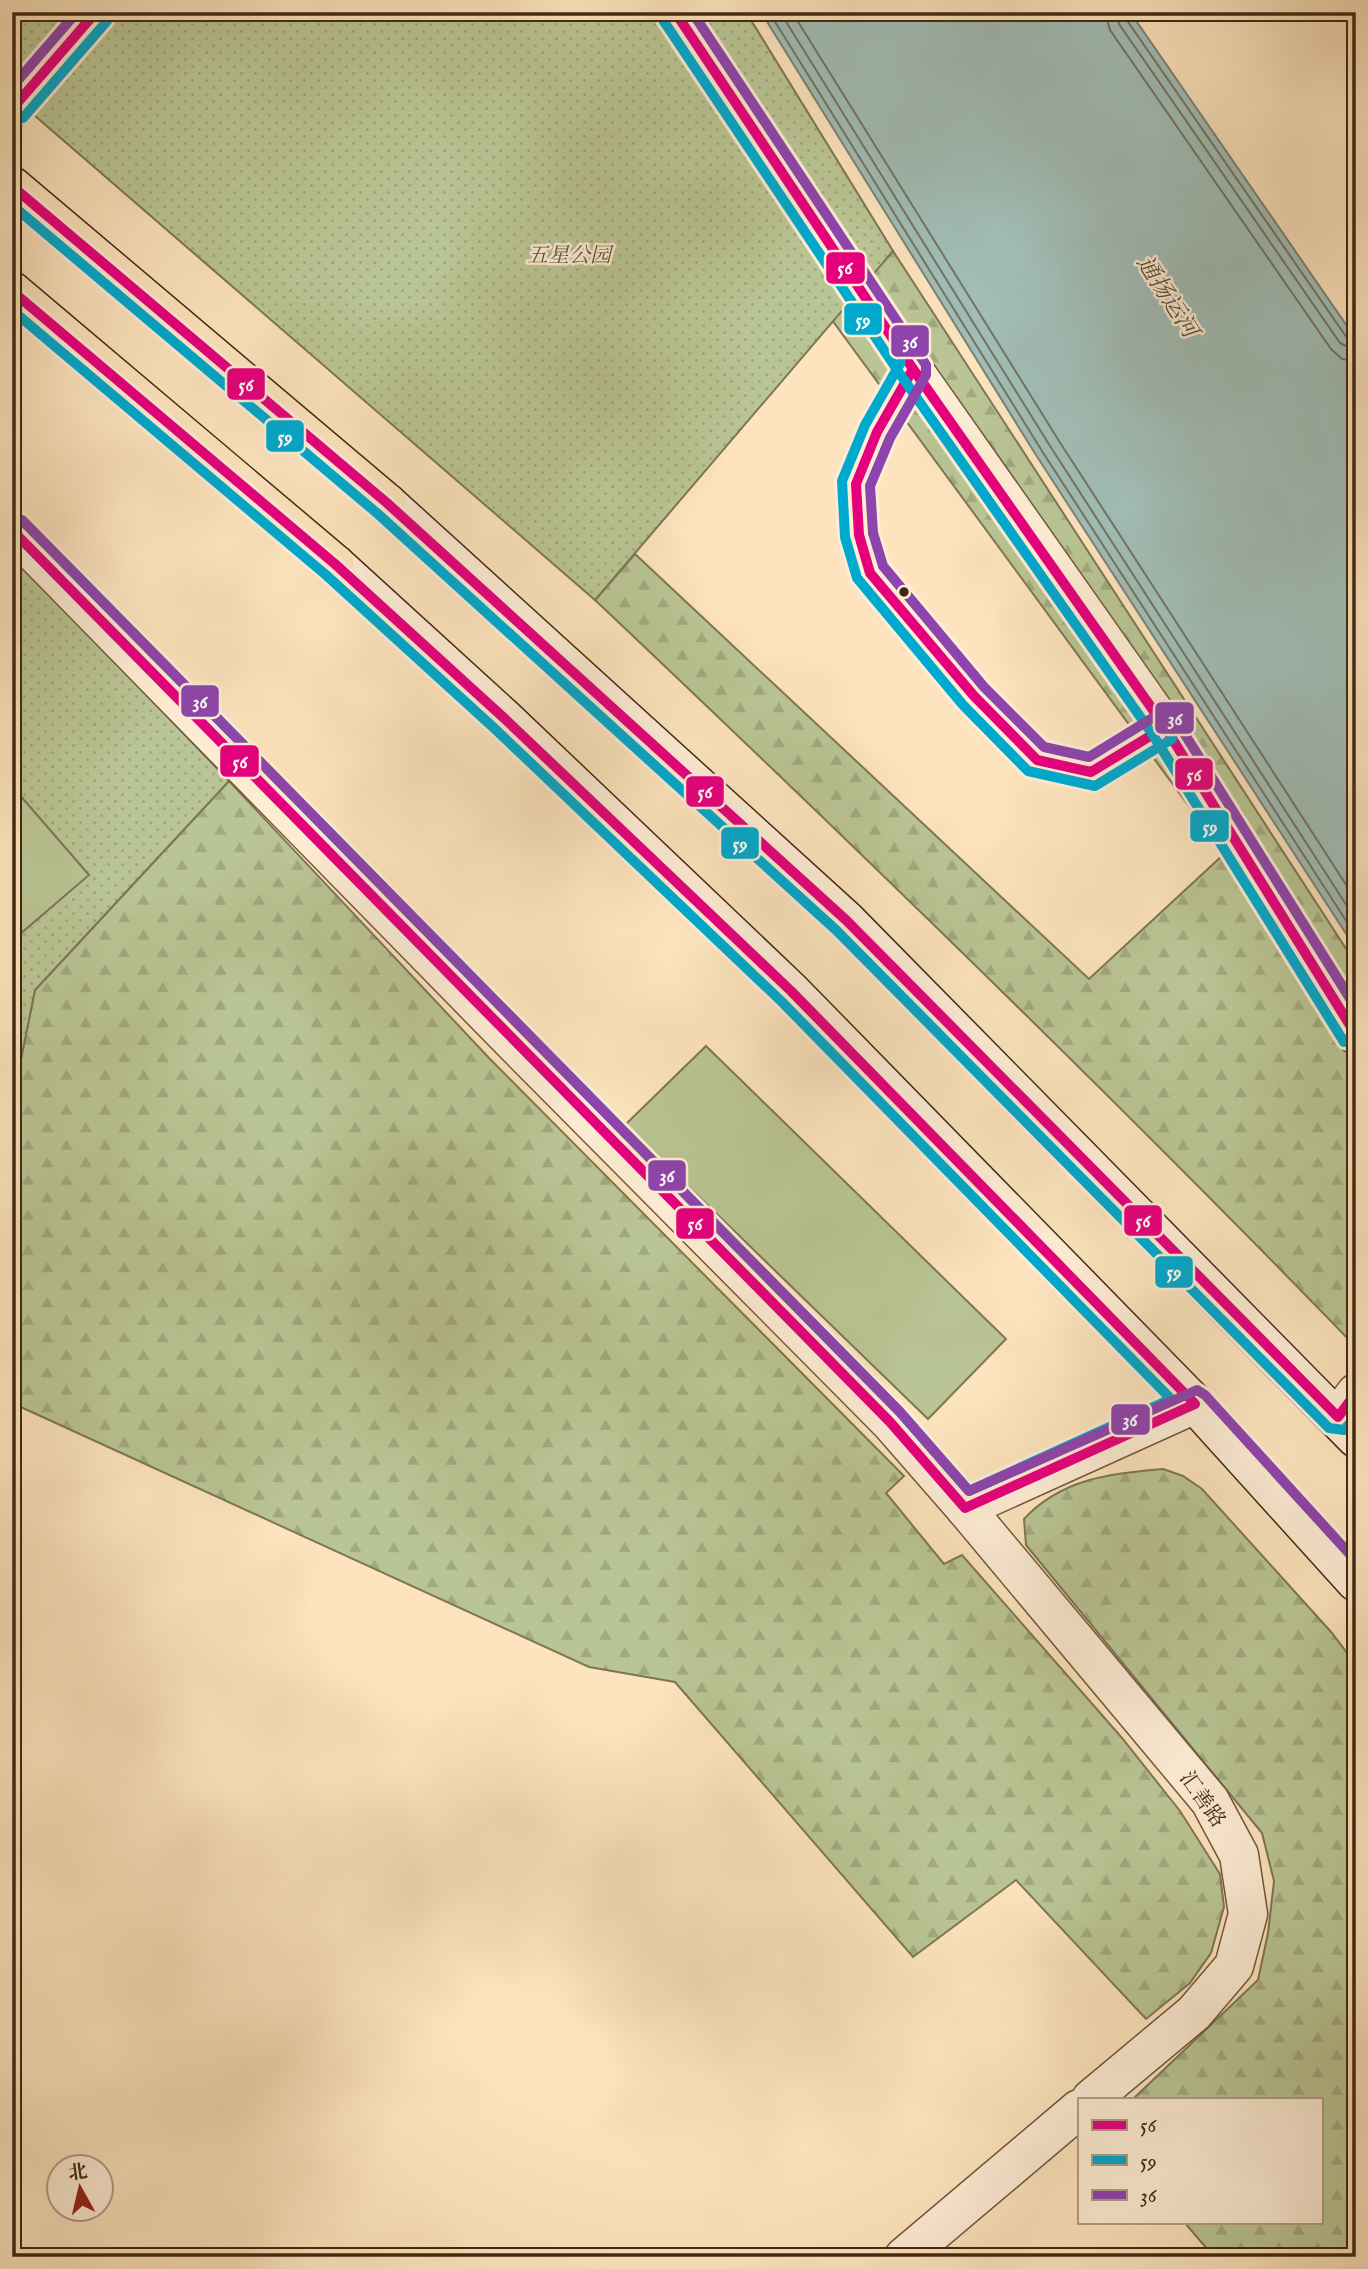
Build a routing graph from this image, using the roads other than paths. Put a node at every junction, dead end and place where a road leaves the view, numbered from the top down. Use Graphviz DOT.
graph roads {
  1 [pos="96,12"];
  2 [pos="675,12"];
  3 [pos="12,108"];
  4 [pos="12,186"];
  5 [pos="12,291"];
  6 [pos="912,369"];
  7 [pos="387,503"];
  8 [pos="12,530"];
  9 [pos="335,564"];
  10 [pos="1164,727"];
  11 [pos="1356,1035"];
  12 [pos="1195,1404"];
  13 [pos="1350,1416"];
  14 [pos="965,1508"];
  15 [pos="1356,1582"];
  16 [pos="1092,2098"];
  17 [pos="1078,2110"];
  18 [pos="904,2257"];
  1 -- 3 [label="street"];
  2 -- 6 [label="street"];
  4 -- 7 [label="main road"];
  5 -- 9 [label="main road"];
  6 -- 10 [label="street"];
  6 -- 10 [label="lane"];
  7 -- 13 [label="street"];
  8 -- 14 [label="street, 汇善路"];
  9 -- 12 [label="street"];
  10 -- 11 [label="street"];
  12 -- 14 [label="street"];
  12 -- 15 [label="street"];
  14 -- 16 [label="street, 汇善路"];
  17 -- 18 [label="street"];
}
